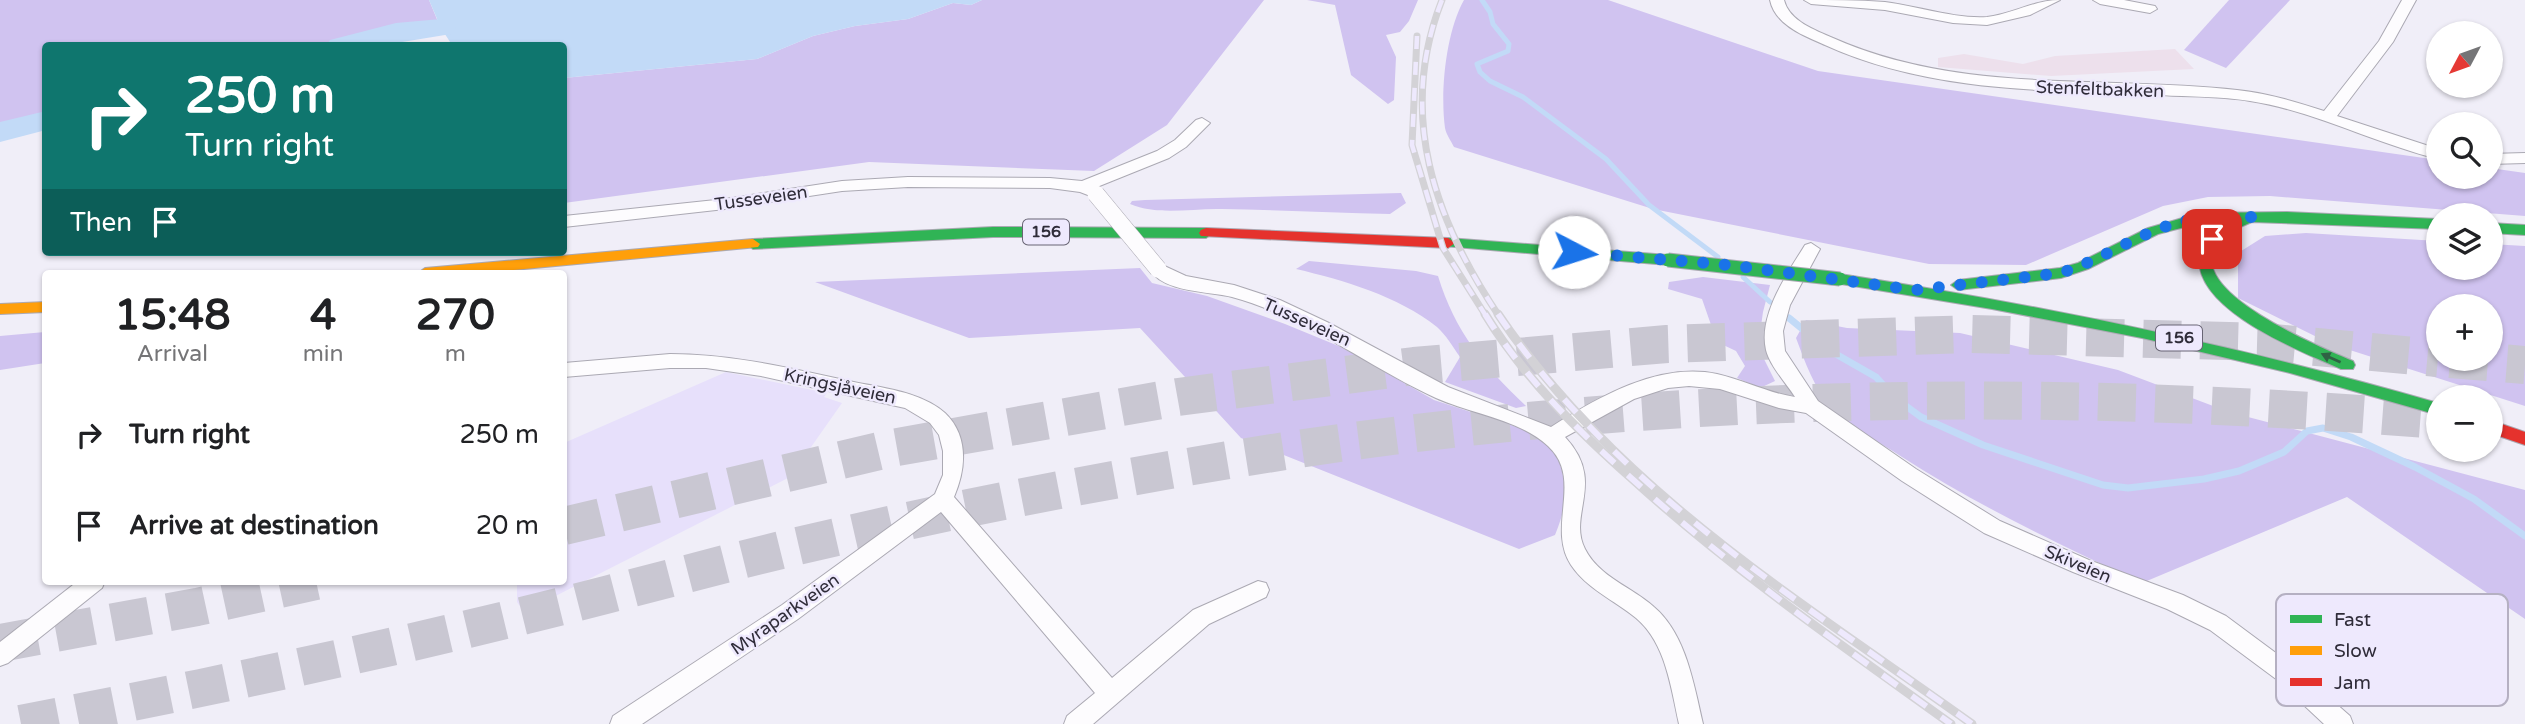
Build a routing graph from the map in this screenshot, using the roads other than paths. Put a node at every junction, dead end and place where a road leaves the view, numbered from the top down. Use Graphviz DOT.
graph roads {
  1 [pos="1811,0"];
  2 [pos="2053,0"];
  3 [pos="2100,0"];
  4 [pos="2409,0"];
  5 [pos="1772,1"];
  6 [pos="2150,9"];
  7 [pos="2328,117"];
  8 [pos="1202,123"];
  9 [pos="2426,151"];
  10 [pos="2525,158"];
  11 [pos="2503,159"];
  12 [pos="1090,191"];
  13 [pos="2252,217"];
  14 [pos="567,222"];
  15 [pos="2426,223"];
  16 [pos="2503,229"];
  17 [pos="2525,230"];
  18 [pos="1811,249"];
  19 [pos="457,270"];
  20 [pos="1915,290"];
  21 [pos="42,307"];
  22 [pos="0,309"];
  23 [pos="567,370"];
  24 [pos="2426,402"];
  25 [pos="2426,404"];
  26 [pos="1811,406"];
  27 [pos="2503,431"];
  28 [pos="1550,436"];
  29 [pos="2525,439"];
  30 [pos="943,499"];
  31 [pos="89,585"];
  32 [pos="1258,590"];
  33 [pos="0,656"];
  34 [pos="2276,666"];
  35 [pos="1110,694"];
  36 [pos="2321,706"];
  37 [pos="622,724"];
  38 [pos="1076,724"];
  39 [pos="1691,724"];
  40 [pos="2341,724"];
  1 -- 2 [label="street"];
  3 -- 6 [label="street"];
  4 -- 7 [label="street"];
  5 -- 7 [label="street, Stenfeltbakken"];
  7 -- 9 [label="street, Stenfeltbakken"];
  8 -- 12 [label="street"];
  10 -- 11 [label="street"];
  12 -- 14 [label="street, Tusseveien"];
  12 -- 28 [label="street, Tusseveien, bridge"];
  13 -- 15 [label="main road, 156"];
  13 -- 20 [label="main road, 156"];
  24 -- 13 [label="main road, 156, one-way"];
  16 -- 17 [label="main road"];
  18 -- 26 [label="street, Skiveien"];
  19 -- 20 [label="main road, 156, bridge"];
  20 -- 25 [label="main road, 156"];
  21 -- 22 [label="main road"];
  23 -- 30 [label="street, Kringsjåveien"];
  26 -- 28 [label="street, Skiveien"];
  26 -- 34 [label="street, Skiveien"];
  27 -- 29 [label="main road"];
  28 -- 39 [label="street"];
  30 -- 35 [label="street"];
  30 -- 37 [label="street, Myraparkveien"];
  31 -- 33 [label="street"];
  32 -- 35 [label="street"];
  35 -- 38 [label="street"];
  36 -- 40 [label="street, Skiveien"];
}
